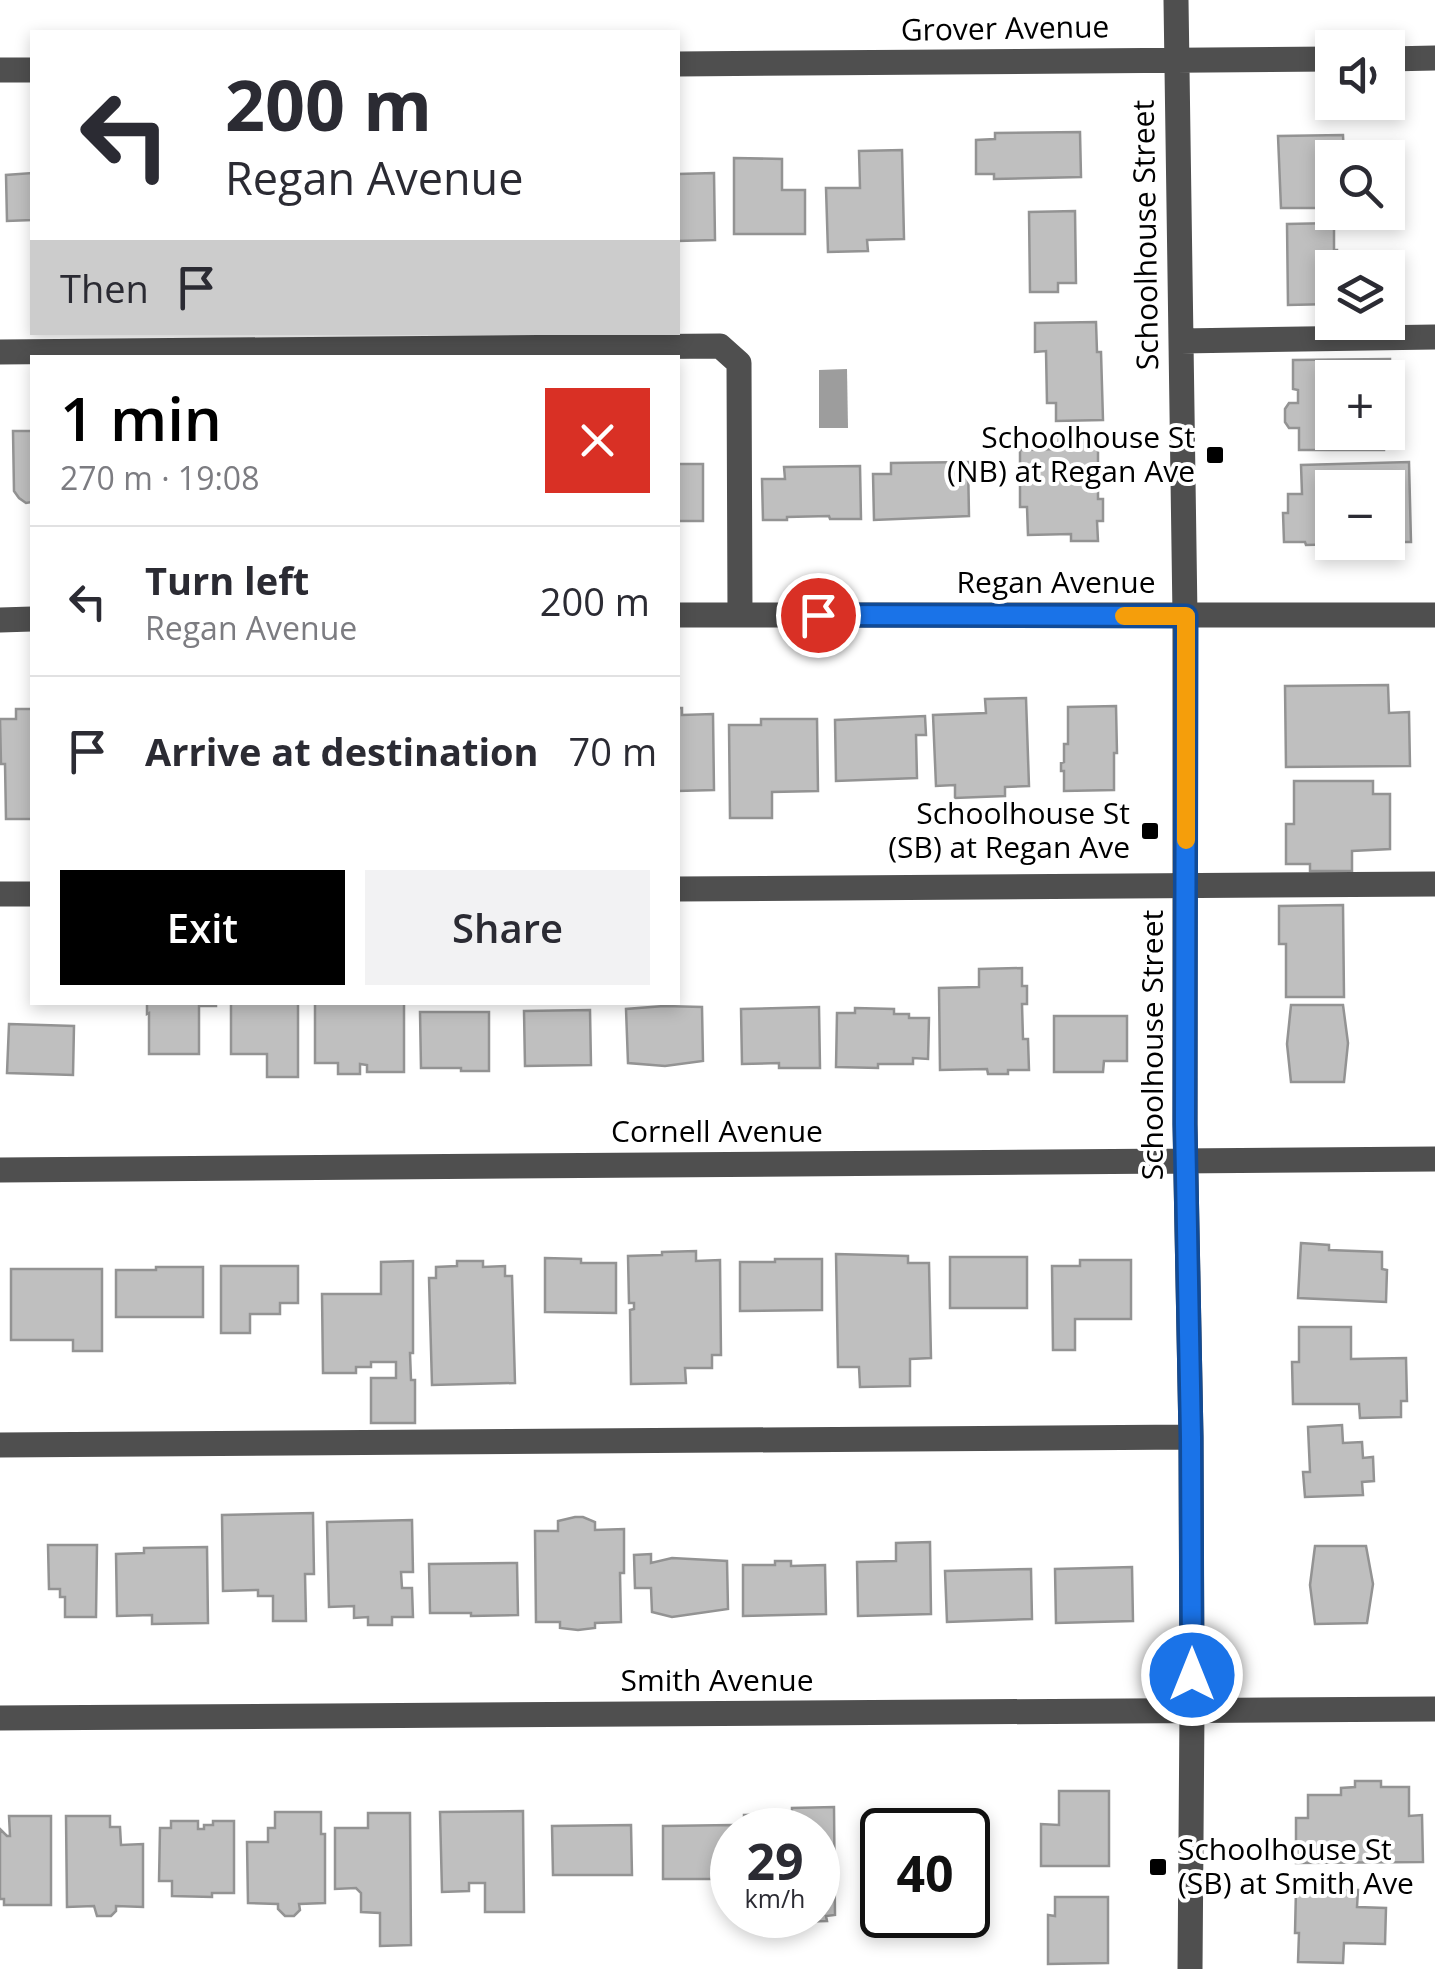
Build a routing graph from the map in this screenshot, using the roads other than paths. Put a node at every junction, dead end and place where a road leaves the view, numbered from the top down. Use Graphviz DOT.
graph roads {
  1 [pos="1176,0"];
  2 [pos="1435,58"];
  3 [pos="1315,59"];
  4 [pos="1405,59"];
  5 [pos="1176,60"];
  6 [pos="680,64"];
  7 [pos="0,70"];
  8 [pos="30,70"];
  9 [pos="1435,337"];
  10 [pos="1181,340"];
  11 [pos="0,352"];
  12 [pos="740,615"];
  13 [pos="1435,615"];
  14 [pos="680,616"];
  15 [pos="1186,616"];
  16 [pos="0,620"];
  17 [pos="30,620"];
  18 [pos="1435,884"];
  19 [pos="1186,886"];
  20 [pos="680,889"];
  21 [pos="0,894"];
  22 [pos="30,894"];
  23 [pos="1435,1159"];
  24 [pos="1186,1161"];
  25 [pos="0,1170"];
  26 [pos="1191,1437"];
  27 [pos="0,1445"];
  28 [pos="1435,1709"];
  29 [pos="1192,1710"];
  30 [pos="0,1718"];
  31 [pos="1190,1969"];
  1 -- 5 [label="street, Schoolhouse Street"];
  2 -- 4 [label="street"];
  3 -- 5 [label="street, Grover Avenue"];
  5 -- 6 [label="street, Grover Avenue"];
  5 -- 10 [label="street, Schoolhouse Street"];
  7 -- 8 [label="street"];
  9 -- 10 [label="street"];
  10 -- 15 [label="street, Schoolhouse Street"];
  11 -- 12 [label="street"];
  12 -- 14 [label="street, Regan Avenue"];
  12 -- 15 [label="street, Regan Avenue"];
  13 -- 15 [label="street, Regan Avenue"];
  15 -- 19 [label="street, Schoolhouse Street"];
  16 -- 17 [label="street"];
  18 -- 19 [label="street"];
  19 -- 20 [label="street"];
  19 -- 24 [label="street, Schoolhouse Street"];
  21 -- 22 [label="street"];
  23 -- 24 [label="street, Cornell Avenue"];
  24 -- 25 [label="street, Cornell Avenue"];
  24 -- 26 [label="street, Schoolhouse Street"];
  26 -- 27 [label="street"];
  26 -- 29 [label="street, Schoolhouse Street"];
  28 -- 29 [label="street, Smith Avenue"];
  29 -- 30 [label="street, Smith Avenue"];
  29 -- 31 [label="street, Schoolhouse Street"];
}
